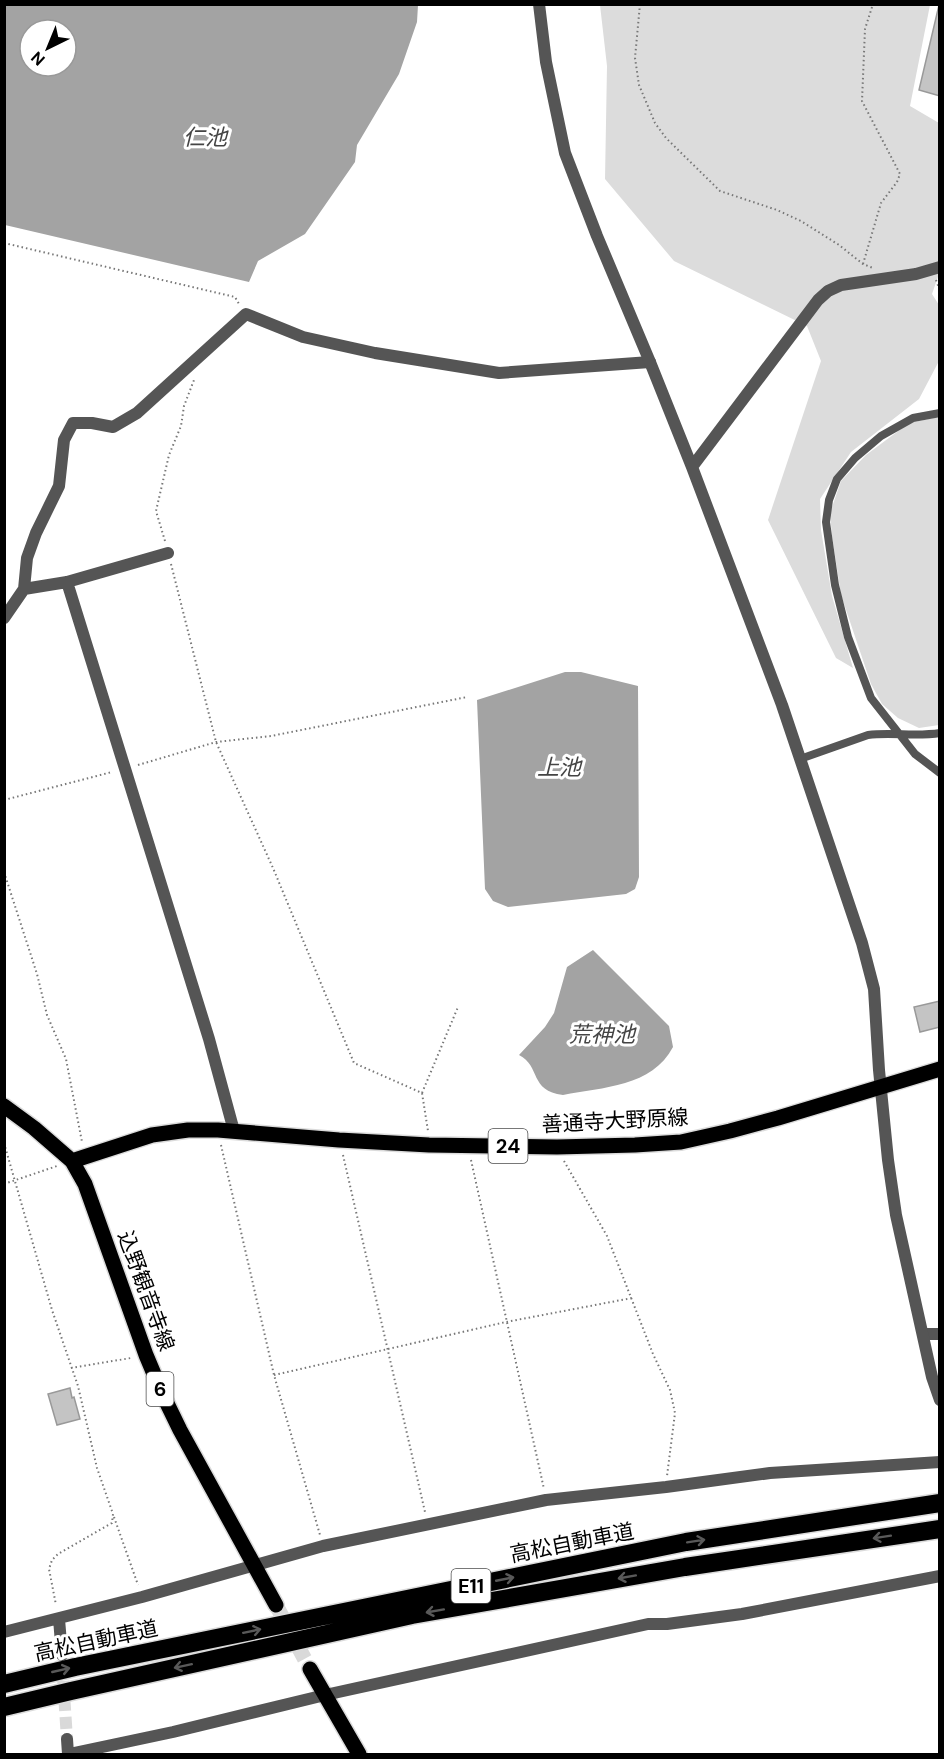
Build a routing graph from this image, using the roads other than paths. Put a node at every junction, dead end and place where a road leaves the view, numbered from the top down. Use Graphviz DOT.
graph roads {
  1 [pos="538,4"];
  2 [pos="939,267"];
  3 [pos="650,362"];
  4 [pos="939,413"];
  5 [pos="692,467"];
  6 [pos="168,553"];
  7 [pos="67,582"];
  8 [pos="24,589"];
  9 [pos="4,618"];
  10 [pos="939,733"];
  11 [pos="900,734"];
  12 [pos="800,759"];
  13 [pos="939,773"];
  14 [pos="939,1069"];
  15 [pos="881,1087"];
  16 [pos="4,1106"];
  17 [pos="234,1131"];
  18 [pos="78,1159"];
  19 [pos="923,1334"];
  20 [pos="939,1334"];
  21 [pos="939,1400"];
  22 [pos="939,1462"];
  23 [pos="939,1503"];
  24 [pos="939,1529"];
  25 [pos="255,1565"];
  26 [pos="939,1576"];
  27 [pos="276,1605"];
  28 [pos="59,1619"];
  29 [pos="4,1632"];
  30 [pos="62,1655"];
  31 [pos="310,1669"];
  32 [pos="4,1684"];
  33 [pos="325,1695"];
  34 [pos="4,1707"];
  35 [pos="67,1739"];
  36 [pos="68,1755"];
  37 [pos="359,1755"];
  1 -- 3 [label="street"];
  2 -- 5 [label="street"];
  3 -- 5 [label="street"];
  3 -- 8 [label="street"];
  4 -- 11 [label="lane"];
  5 -- 12 [label="street"];
  6 -- 7 [label="street"];
  7 -- 8 [label="street"];
  7 -- 17 [label="street"];
  8 -- 9 [label="street"];
  10 -- 11 [label="lane"];
  11 -- 12 [label="lane"];
  11 -- 13 [label="lane"];
  12 -- 15 [label="street"];
  14 -- 15 [label="main road, 善通寺大野原線 / 24"];
  15 -- 17 [label="main road, 善通寺大野原線 / 24"];
  15 -- 19 [label="street"];
  16 -- 18 [label="main road, 込野観音寺線 / 6"];
  17 -- 18 [label="main road, 善通寺大野原線 / 24"];
  18 -- 25 [label="main road, 込野観音寺線 / 6"];
  19 -- 20 [label="street"];
  19 -- 21 [label="street"];
  22 -- 25 [label="street"];
  32 -- 23 [label="highway, 高松自動車道 / E11, one-way"];
  24 -- 34 [label="highway, 高松自動車道 / E11, one-way"];
  25 -- 27 [label="main road, 込野観音寺線 / 6"];
  25 -- 28 [label="street"];
  26 -- 33 [label="street"];
  28 -- 29 [label="street"];
  28 -- 30 [label="street"];
  31 -- 33 [label="main road"];
  33 -- 36 [label="street"];
  33 -- 37 [label="main road"];
  35 -- 36 [label="street"];
}
